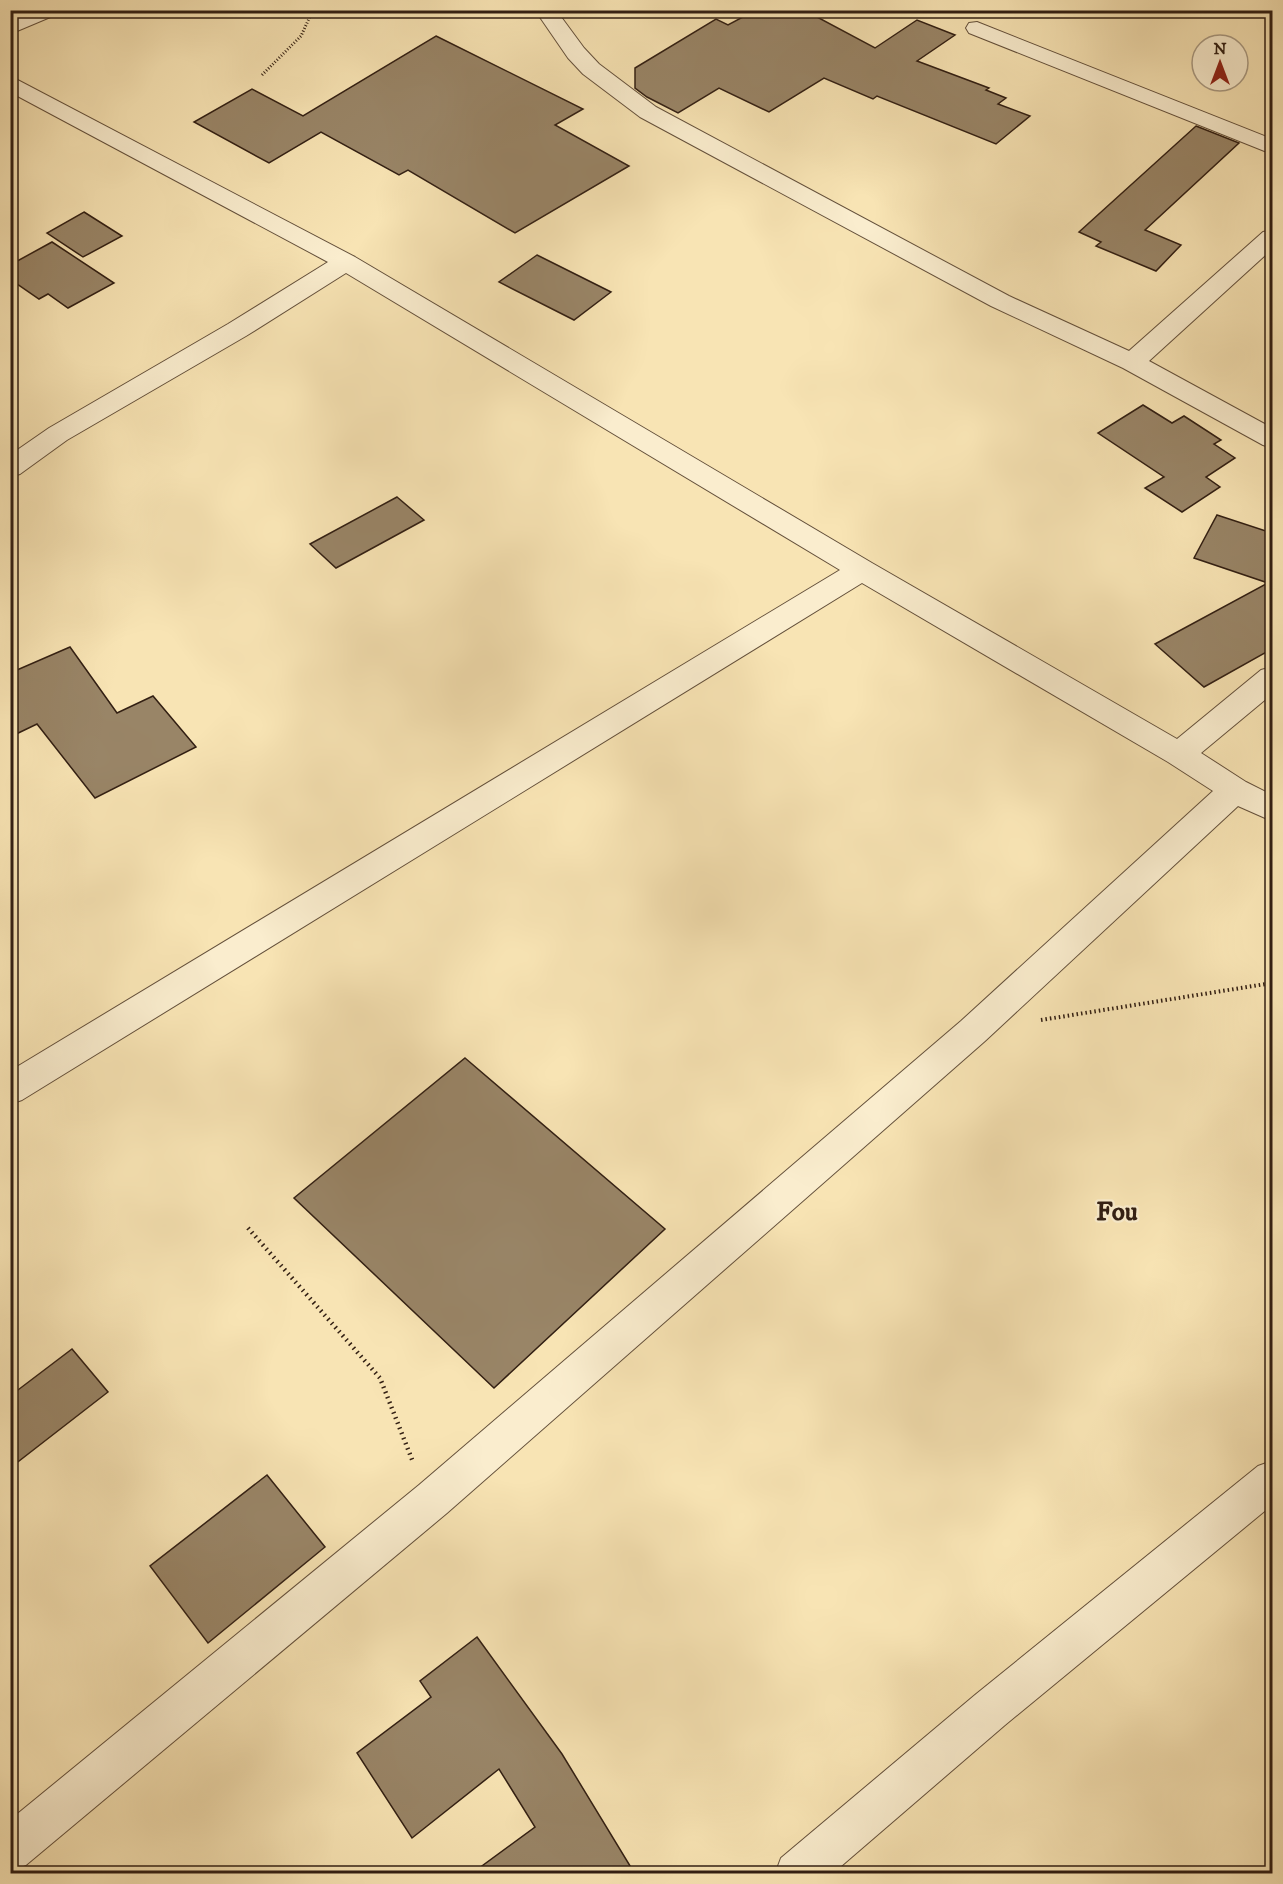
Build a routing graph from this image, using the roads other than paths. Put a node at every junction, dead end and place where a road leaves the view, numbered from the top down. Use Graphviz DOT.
graph roads {
  1 [pos="47,10"];
  2 [pos="548,11"];
  3 [pos="10,28"];
  4 [pos="977,28"];
  5 [pos="10,83"];
  6 [pos="1272,147"];
  7 [pos="1272,237"];
  8 [pos="346,262"];
  9 [pos="1132,362"];
  10 [pos="58,434"];
  11 [pos="1272,439"];
  12 [pos="10,444"];
  13 [pos="10,468"];
  14 [pos="862,570"];
  15 [pos="1272,678"];
  16 [pos="1179,754"];
  17 [pos="1235,790"];
  18 [pos="1272,809"];
  19 [pos="10,1089"];
  20 [pos="1272,1479"];
  21 [pos="10,1849"];
  22 [pos="797,1874"];
  1 -- 3 [label="street"];
  2 -- 9 [label="street"];
  4 -- 6 [label="street"];
  5 -- 8 [label="street"];
  7 -- 9 [label="street"];
  8 -- 10 [label="street"];
  8 -- 14 [label="street"];
  9 -- 11 [label="street"];
  10 -- 12 [label="street"];
  10 -- 13 [label="street"];
  14 -- 16 [label="street"];
  14 -- 19 [label="street"];
  15 -- 16 [label="street"];
  16 -- 17 [label="street"];
  17 -- 18 [label="street"];
  17 -- 21 [label="street"];
  20 -- 22 [label="street"];
}
